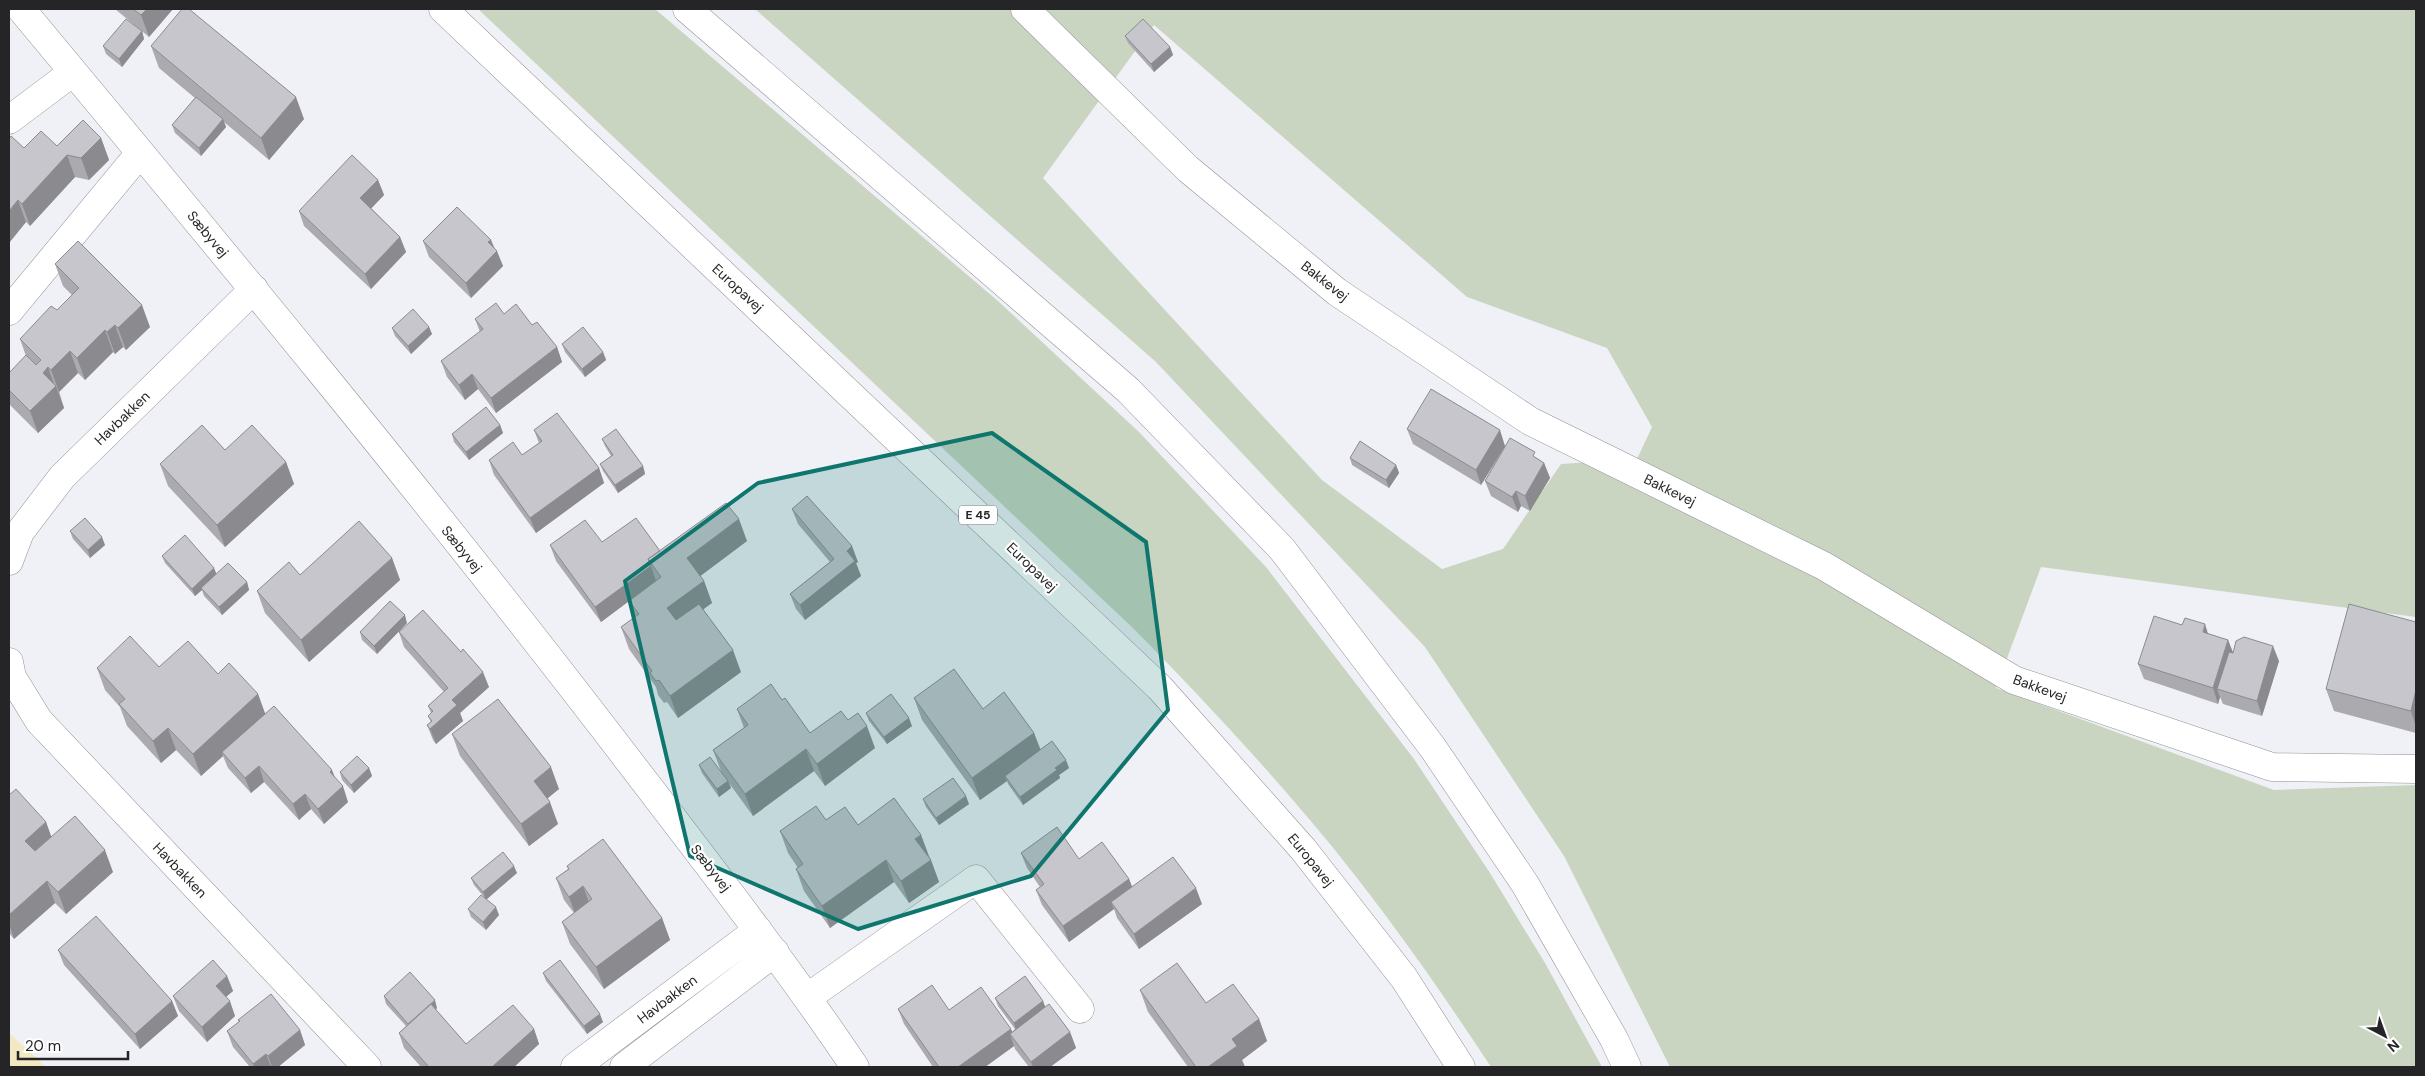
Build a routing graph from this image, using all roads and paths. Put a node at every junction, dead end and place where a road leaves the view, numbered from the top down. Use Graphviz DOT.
graph roads {
  1 [pos="20,9"];
  2 [pos="443,9"];
  3 [pos="688,9"];
  4 [pos="1025,9"];
  5 [pos="73,72"];
  6 [pos="9,120"];
  7 [pos="140,153"];
  8 [pos="254,289"];
  9 [pos="9,310"];
  10 [pos="9,561"];
  11 [pos="9,662"];
  12 [pos="2416,769"];
  13 [pos="758,930"];
  14 [pos="775,952"];
  15 [pos="808,996"];
  16 [pos="1080,1010"];
  17 [pos="367,1067"];
  18 [pos="575,1067"];
  19 [pos="624,1067"];
  20 [pos="855,1067"];
  21 [pos="1462,1067"];
  22 [pos="1627,1067"];
  1 -- 5 [label="street, Sæbyvej"];
  2 -- 21 [label="street, Europavej / E 45"];
  3 -- 22 [label="street"];
  4 -- 12 [label="street, Bakkevej"];
  5 -- 6 [label="street"];
  5 -- 7 [label="street, Sæbyvej"];
  7 -- 8 [label="street, Sæbyvej"];
  7 -- 9 [label="street"];
  8 -- 10 [label="street, Havbakken"];
  8 -- 13 [label="street, Sæbyvej"];
  11 -- 17 [label="street, Havbakken"];
  13 -- 14 [label="street, Sæbyvej"];
  13 -- 18 [label="street, Havbakken"];
  14 -- 15 [label="street, Sæbyvej"];
  14 -- 19 [label="street"];
  15 -- 16 [label="street"];
  15 -- 20 [label="street, Sæbyvej"];
}
